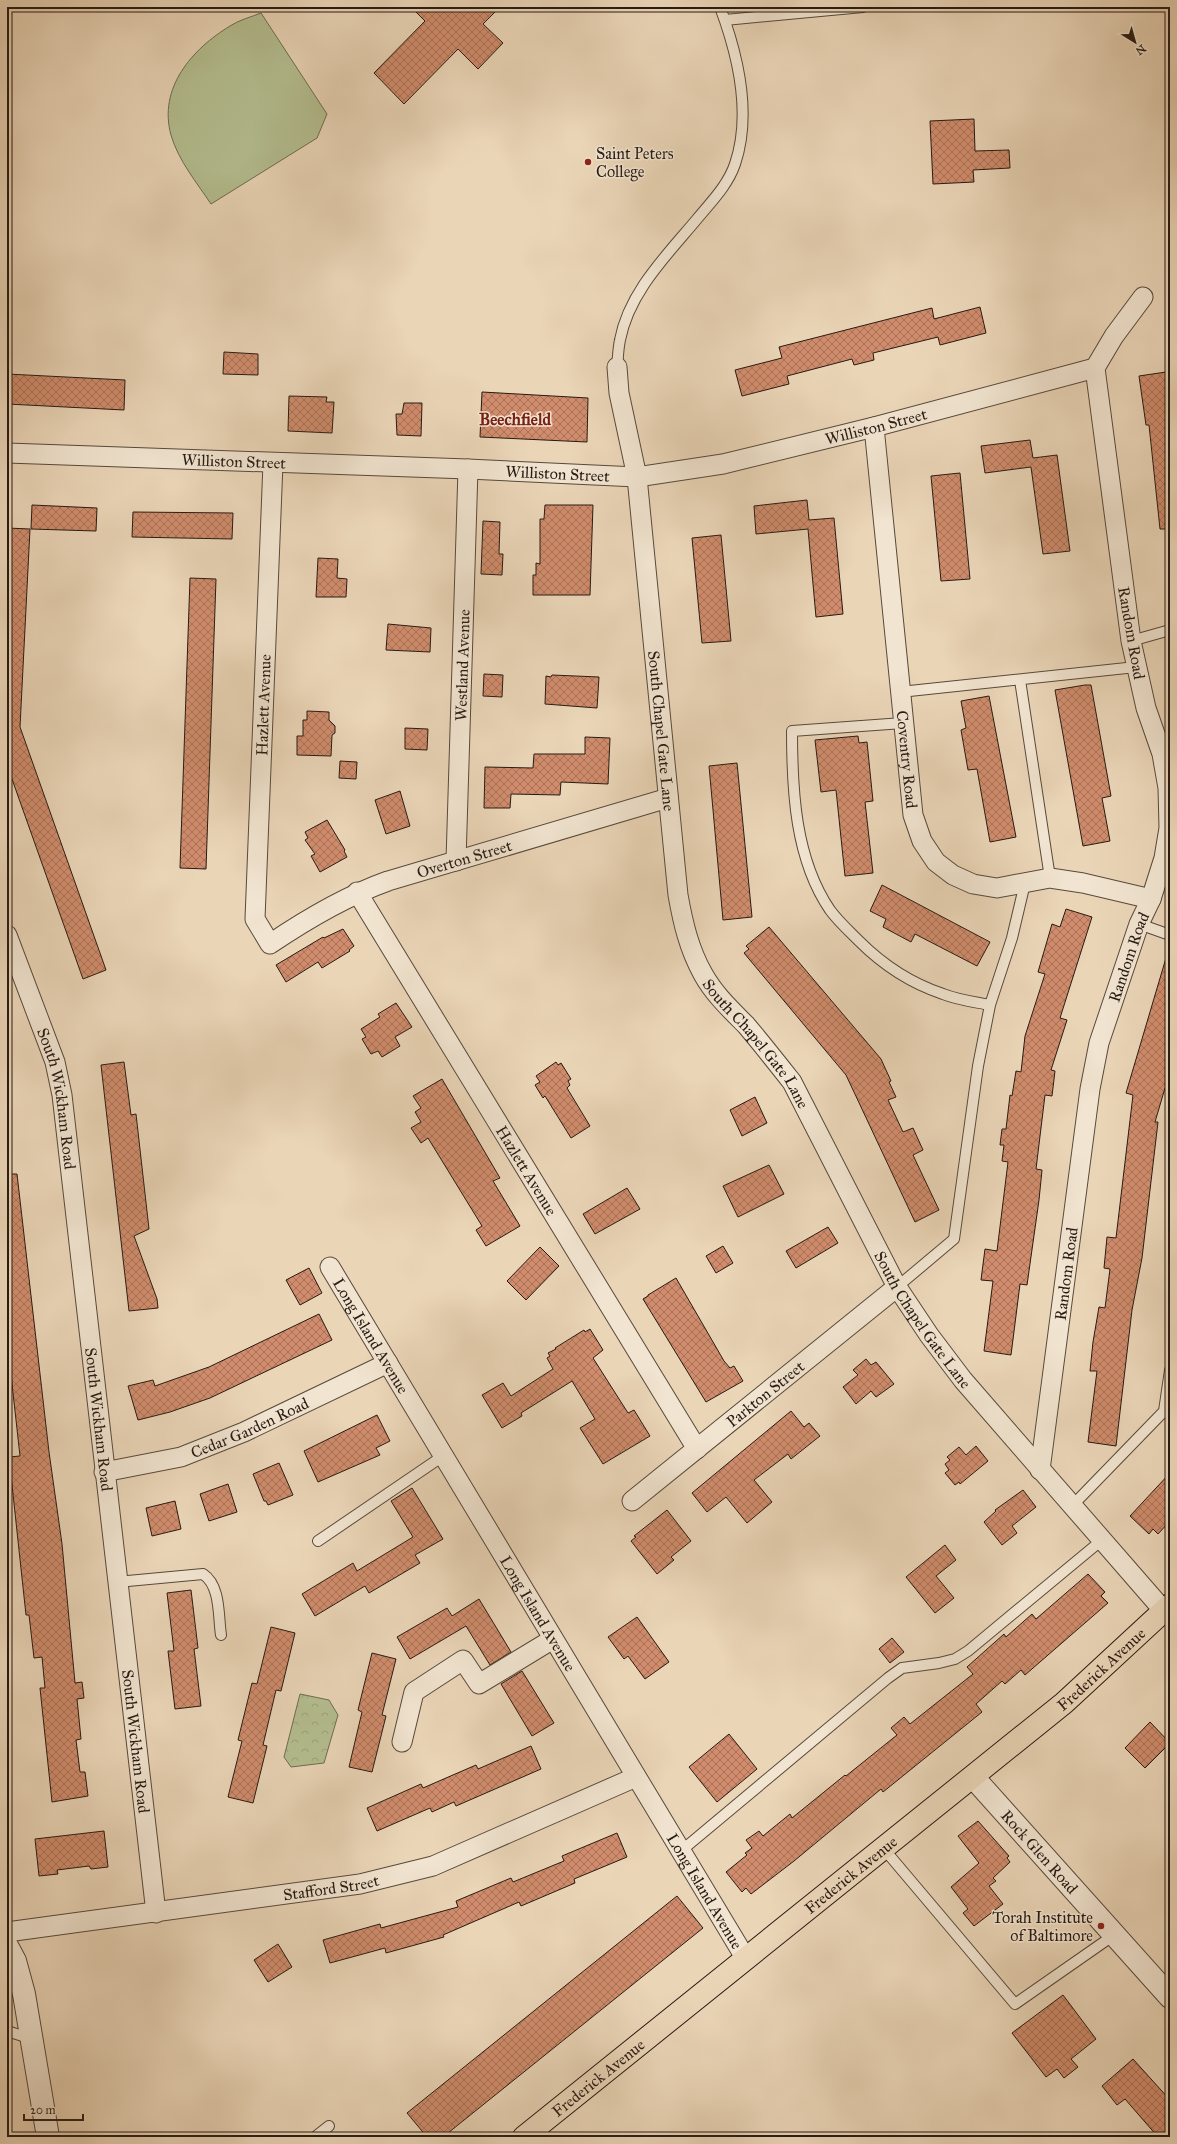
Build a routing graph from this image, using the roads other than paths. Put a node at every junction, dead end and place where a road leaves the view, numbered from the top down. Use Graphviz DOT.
graph roads {
  1 [pos="720,7"];
  2 [pos="863,7"];
  3 [pos="725,20"];
  4 [pos="1143,297"];
  5 [pos="617,367"];
  6 [pos="1095,368"];
  7 [pos="874,427"];
  8 [pos="7,453"];
  9 [pos="272,463"];
  10 [pos="468,468"];
  11 [pos="637,477"];
  12 [pos="1170,630"];
  13 [pos="1131,641"];
  14 [pos="1136,667"];
  15 [pos="1020,680"];
  16 [pos="900,692"];
  17 [pos="903,723"];
  18 [pos="668,798"];
  19 [pos="456,861"];
  20 [pos="1050,878"];
  21 [pos="1025,883"];
  22 [pos="357,892"];
  23 [pos="1151,899"];
  24 [pos="1139,924"];
  25 [pos="7,935"];
  26 [pos="1170,935"];
  27 [pos="270,944"];
  28 [pos="990,1005"];
  29 [pos="330,1267"];
  30 [pos="897,1287"];
  31 [pos="388,1363"];
  32 [pos="1170,1370"];
  33 [pos="1167,1408"];
  34 [pos="696,1449"];
  35 [pos="443,1456"];
  36 [pos="1040,1470"];
  37 [pos="104,1472"];
  38 [pos="632,1501"];
  39 [pos="1072,1506"];
  40 [pos="1102,1540"];
  41 [pos="318,1541"];
  42 [pos="117,1582"];
  43 [pos="1167,1608"];
  44 [pos="221,1635"];
  45 [pos="553,1639"];
  46 [pos="402,1742"];
  47 [pos="636,1776"];
  48 [pos="973,1777"];
  49 [pos="884,1849"];
  50 [pos="681,1851"];
  51 [pos="156,1913"];
  52 [pos="7,1932"];
  53 [pos="1114,1935"];
  54 [pos="7,1946"];
  55 [pos="746,1959"];
  56 [pos="13,1972"];
  57 [pos="1170,1998"];
  58 [pos="7,2031"];
  59 [pos="32,2039"];
  60 [pos="329,2126"];
  61 [pos="48,2137"];
  62 [pos="315,2137"];
  63 [pos="524,2137"];
  1 -- 3 [label="lane"];
  2 -- 3 [label="lane"];
  3 -- 5 [label="lane"];
  4 -- 6 [label="street"];
  5 -- 11 [label="street, South Chapel Gate Lane"];
  6 -- 7 [label="street, Williston Street"];
  6 -- 13 [label="street, Random Road"];
  7 -- 11 [label="street, Williston Street"];
  7 -- 16 [label="street, Coventry Road"];
  8 -- 9 [label="street, Williston Street"];
  9 -- 10 [label="street, Williston Street"];
  9 -- 27 [label="street, Hazlett Avenue"];
  10 -- 11 [label="street, Williston Street"];
  10 -- 19 [label="street, Westland Avenue"];
  11 -- 18 [label="street, South Chapel Gate Lane"];
  12 -- 13 [label="lane"];
  13 -- 14 [label="street, Random Road"];
  14 -- 15 [label="lane"];
  14 -- 23 [label="street, Random Road"];
  15 -- 16 [label="lane"];
  15 -- 20 [label="lane"];
  16 -- 17 [label="street, Coventry Road"];
  17 -- 21 [label="street, Coventry Road"];
  17 -- 28 [label="lane"];
  18 -- 19 [label="street, Overton Street"];
  18 -- 30 [label="street, South Chapel Gate Lane"];
  19 -- 22 [label="street, Overton Street"];
  20 -- 21 [label="street, Coventry Road"];
  20 -- 23 [label="street, Coventry Road"];
  21 -- 28 [label="lane"];
  22 -- 27 [label="street, Overton Street"];
  22 -- 34 [label="street, Hazlett Avenue"];
  23 -- 24 [label="street, Random Road"];
  24 -- 26 [label="lane"];
  24 -- 36 [label="street, Random Road"];
  25 -- 37 [label="street, South Wickham Road"];
  28 -- 30 [label="lane"];
  29 -- 31 [label="street, Long Island Avenue"];
  30 -- 34 [label="street, Parkton Street"];
  30 -- 36 [label="street, South Chapel Gate Lane"];
  31 -- 35 [label="street, Long Island Avenue"];
  31 -- 37 [label="street, Cedar Garden Road"];
  32 -- 33 [label="lane"];
  33 -- 39 [label="lane"];
  34 -- 38 [label="street, Parkton Street"];
  35 -- 41 [label="lane"];
  35 -- 45 [label="street, Long Island Avenue"];
  36 -- 39 [label="street, South Chapel Gate Lane"];
  37 -- 42 [label="street, South Wickham Road"];
  39 -- 40 [label="street, South Chapel Gate Lane"];
  40 -- 43 [label="street, South Chapel Gate Lane"];
  40 -- 50 [label="lane"];
  42 -- 44 [label="lane"];
  42 -- 51 [label="street, South Wickham Road"];
  43 -- 48 [label="main road, Frederick Avenue"];
  45 -- 46 [label="street"];
  45 -- 47 [label="street, Long Island Avenue"];
  47 -- 50 [label="street, Long Island Avenue"];
  47 -- 51 [label="street, Stafford Street"];
  48 -- 49 [label="main road, Frederick Avenue"];
  48 -- 53 [label="street, Rock Glen Road"];
  49 -- 53 [label="lane"];
  49 -- 55 [label="main road, Frederick Avenue"];
  50 -- 55 [label="street, Long Island Avenue"];
  51 -- 52 [label="street, Stafford Street"];
  53 -- 57 [label="street, Rock Glen Road"];
  54 -- 56 [label="street"];
  55 -- 63 [label="main road, Frederick Avenue"];
  56 -- 59 [label="street"];
  58 -- 59 [label="lane"];
  59 -- 61 [label="street"];
  60 -- 62 [label="lane"];
}
